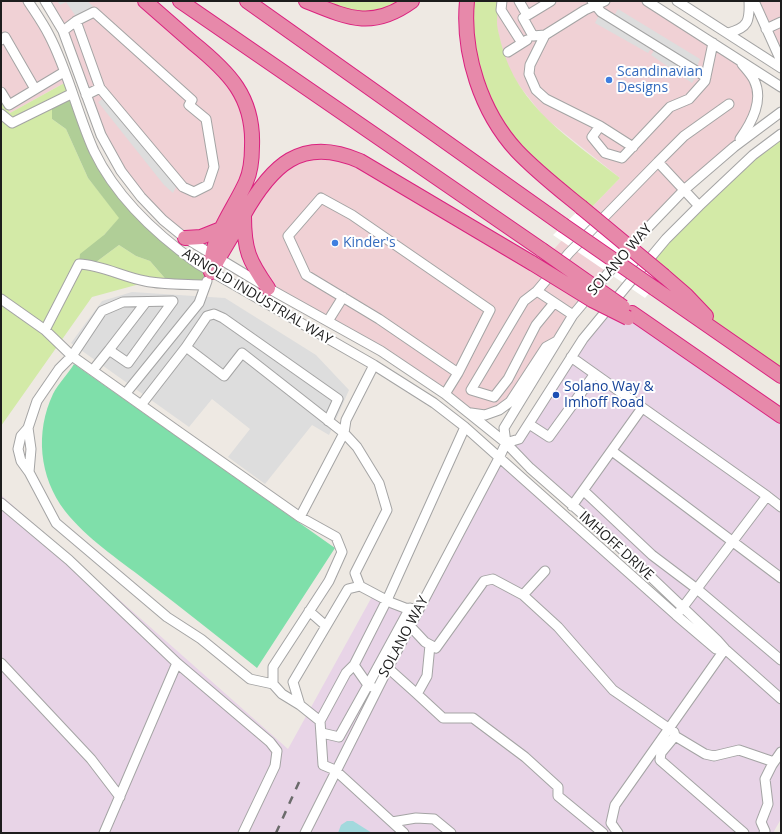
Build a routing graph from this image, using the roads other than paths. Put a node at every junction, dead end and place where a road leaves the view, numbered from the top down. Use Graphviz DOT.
graph roads {
  1 [pos="28,1"];
  2 [pos="45,1"];
  3 [pos="145,1"];
  4 [pos="180,1"];
  5 [pos="247,1"];
  6 [pos="306,1"];
  7 [pos="412,1"];
  8 [pos="467,1"];
  9 [pos="502,1"];
  10 [pos="519,1"];
  11 [pos="551,1"];
  12 [pos="605,1"];
  13 [pos="647,1"];
  14 [pos="677,1"];
  15 [pos="749,1"];
  16 [pos="754,1"];
  17 [pos="593,3"];
  18 [pos="527,15"];
  19 [pos="76,21"];
  20 [pos="781,22"];
  21 [pos="766,29"];
  22 [pos="63,31"];
  23 [pos="728,33"];
  24 [pos="545,35"];
  25 [pos="533,36"];
  26 [pos="1,40"];
  27 [pos="713,43"];
  28 [pos="522,44"];
  29 [pos="778,49"];
  30 [pos="508,52"];
  31 [pos="737,58"];
  32 [pos="781,61"];
  33 [pos="781,68"];
  34 [pos="64,72"];
  35 [pos="706,77"];
  36 [pos="781,86"];
  37 [pos="100,88"];
  38 [pos="35,90"];
  39 [pos="1,92"];
  40 [pos="71,94"];
  41 [pos="86,95"];
  42 [pos="729,104"];
  43 [pos="781,112"];
  44 [pos="1,114"];
  45 [pos="600,126"];
  46 [pos="781,134"];
  47 [pos="633,147"];
  48 [pos="734,147"];
  49 [pos="658,162"];
  50 [pos="684,190"];
  51 [pos="699,206"];
  52 [pos="244,216"];
  53 [pos="221,229"];
  54 [pos="185,238"];
  55 [pos="215,256"];
  56 [pos="211,272"];
  57 [pos="205,285"];
  58 [pos="268,288"];
  59 [pos="537,291"];
  60 [pos="343,297"];
  61 [pos="1,299"];
  62 [pos="146,302"];
  63 [pos="554,303"];
  64 [pos="573,315"];
  65 [pos="630,316"];
  66 [pos="328,321"];
  67 [pos="45,330"];
  68 [pos="724,335"];
  69 [pos="557,341"];
  70 [pos="186,347"];
  71 [pos="109,350"];
  72 [pos="72,356"];
  73 [pos="572,357"];
  74 [pos="374,365"];
  75 [pos="93,370"];
  76 [pos="458,373"];
  77 [pos="594,375"];
  78 [pos="781,376"];
  79 [pos="126,394"];
  80 [pos="445,394"];
  81 [pos="141,405"];
  82 [pos="642,408"];
  83 [pos="471,413"];
  84 [pos="781,416"];
  85 [pos="328,420"];
  86 [pos="529,424"];
  87 [pos="464,427"];
  88 [pos="344,433"];
  89 [pos="506,443"];
  90 [pos="612,451"];
  91 [pos="499,458"];
  92 [pos="584,491"];
  93 [pos="767,496"];
  94 [pos="1,503"];
  95 [pos="572,506"];
  96 [pos="781,507"];
  97 [pos="300,517"];
  98 [pos="732,542"];
  99 [pos="545,571"];
  100 [pos="781,578"];
  101 [pos="360,586"];
  102 [pos="697,589"];
  103 [pos="523,595"];
  104 [pos="387,600"];
  105 [pos="683,607"];
  106 [pos="414,609"];
  107 [pos="309,611"];
  108 [pos="676,615"];
  109 [pos="326,626"];
  110 [pos="410,626"];
  111 [pos="430,645"];
  112 [pos="725,649"];
  113 [pos="781,660"];
  114 [pos="1,663"];
  115 [pos="177,663"];
  116 [pos="354,665"];
  117 [pos="388,668"];
  118 [pos="272,684"];
  119 [pos="372,688"];
  120 [pos="417,694"];
  121 [pos="781,699"];
  122 [pos="300,705"];
  123 [pos="320,721"];
  124 [pos="672,732"];
  125 [pos="322,733"];
  126 [pos="338,737"];
  127 [pos="350,742"];
  128 [pos="781,752"];
  129 [pos="774,762"];
  130 [pos="335,770"];
  131 [pos="120,797"];
  132 [pos="392,822"];
  133 [pos="104,833"];
  134 [pos="243,833"];
  135 [pos="305,833"];
  136 [pos="404,833"];
  137 [pos="451,833"];
  138 [pos="603,833"];
  139 [pos="618,833"];
  140 [pos="744,833"];
  141 [pos="764,833"];
  1 -- 34 [label="street, ARNOLD INDUSTRIAL WAY"];
  2 -- 22 [label="street, ARNOLD INDUSTRIAL WAY"];
  3 -- 53 [label="highway"];
  4 -- 65 [label="highway, bridge"];
  5 -- 68 [label="highway, bridge"];
  6 -- 7 [label="highway"];
  8 -- 68 [label="highway, bridge"];
  9 -- 28 [label="street"];
  10 -- 18 [label="street"];
  11 -- 18 [label="street"];
  12 -- 17 [label="street"];
  13 -- 27 [label="street"];
  14 -- 23 [label="street"];
  15 -- 23 [label="street"];
  16 -- 21 [label="street"];
  17 -- 24 [label="street"];
  17 -- 35 [label="street"];
  18 -- 25 [label="street"];
  19 -- 22 [label="street"];
  19 -- 37 [label="street"];
  19 -- 37 [label="street"];
  20 -- 21 [label="street"];
  21 -- 29 [label="street"];
  22 -- 41 [label="street, ARNOLD INDUSTRIAL WAY"];
  23 -- 33 [label="street"];
  24 -- 25 [label="street"];
  24 -- 45 [label="street"];
  25 -- 28 [label="street"];
  26 -- 38 [label="street"];
  27 -- 31 [label="street"];
  27 -- 35 [label="street"];
  28 -- 30 [label="street"];
  29 -- 32 [label="street"];
  31 -- 36 [label="street"];
  31 -- 48 [label="street"];
  34 -- 38 [label="street"];
  34 -- 40 [label="street, ARNOLD INDUSTRIAL WAY"];
  35 -- 47 [label="street"];
  37 -- 41 [label="street"];
  38 -- 39 [label="street"];
  40 -- 44 [label="street"];
  40 -- 56 [label="street, ARNOLD INDUSTRIAL WAY"];
  41 -- 54 [label="street, ARNOLD INDUSTRIAL WAY"];
  42 -- 49 [label="street"];
  43 -- 48 [label="street, SOLANO WAY"];
  45 -- 47 [label="street"];
  45 -- 47 [label="street"];
  46 -- 51 [label="street, SOLANO WAY"];
  48 -- 50 [label="street, SOLANO WAY"];
  49 -- 50 [label="street"];
  49 -- 59 [label="street"];
  50 -- 51 [label="street"];
  50 -- 64 [label="street, SOLANO WAY"];
  51 -- 73 [label="street, SOLANO WAY"];
  52 -- 55 [label="highway"];
  52 -- 58 [label="highway"];
  52 -- 65 [label="highway, bridge"];
  53 -- 54 [label="highway"];
  53 -- 55 [label="highway"];
  54 -- 55 [label="street, ARNOLD INDUSTRIAL WAY"];
  55 -- 56 [label="highway"];
  55 -- 58 [label="street, ARNOLD INDUSTRIAL WAY"];
  56 -- 57 [label="street"];
  56 -- 74 [label="street, ARNOLD INDUSTRIAL WAY"];
  57 -- 67 [label="street"];
  57 -- 79 [label="street"];
  58 -- 66 [label="street, ARNOLD INDUSTRIAL WAY"];
  59 -- 63 [label="street"];
  59 -- 63 [label="street"];
  60 -- 66 [label="street"];
  60 -- 76 [label="street"];
  60 -- 76 [label="street"];
  61 -- 67 [label="street"];
  62 -- 71 [label="street"];
  62 -- 71 [label="street"];
  62 -- 72 [label="street"];
  63 -- 64 [label="street"];
  64 -- 69 [label="street, SOLANO WAY"];
  65 -- 84 [label="highway"];
  66 -- 80 [label="street, ARNOLD INDUSTRIAL WAY"];
  67 -- 72 [label="street"];
  68 -- 78 [label="highway"];
  69 -- 83 [label="street"];
  69 -- 89 [label="street, SOLANO WAY"];
  70 -- 81 [label="street"];
  70 -- 85 [label="street"];
  70 -- 85 [label="street"];
  71 -- 75 [label="street"];
  72 -- 75 [label="street"];
  72 -- 118 [label="street"];
  73 -- 77 [label="street"];
  73 -- 86 [label="street, SOLANO WAY"];
  74 -- 87 [label="street, ARNOLD INDUSTRIAL WAY"];
  74 -- 88 [label="street"];
  75 -- 79 [label="street"];
  76 -- 80 [label="street"];
  77 -- 82 [label="street"];
  77 -- 86 [label="street"];
  79 -- 81 [label="street"];
  80 -- 83 [label="street, ARNOLD INDUSTRIAL WAY"];
  81 -- 97 [label="street"];
  82 -- 90 [label="street"];
  82 -- 93 [label="street"];
  83 -- 89 [label="street, ARNOLD INDUSTRIAL WAY"];
  85 -- 88 [label="street"];
  86 -- 89 [label="street, SOLANO WAY"];
  87 -- 91 [label="street, ARNOLD INDUSTRIAL WAY"];
  87 -- 104 [label="street"];
  88 -- 97 [label="street"];
  88 -- 101 [label="street"];
  89 -- 91 [label="street, SOLANO WAY"];
  89 -- 95 [label="street, IMHOFF DRIVE"];
  90 -- 92 [label="street"];
  90 -- 98 [label="street"];
  91 -- 106 [label="street, SOLANO WAY"];
  91 -- 108 [label="street, IMHOFF DRIVE"];
  92 -- 95 [label="street"];
  92 -- 102 [label="street"];
  93 -- 96 [label="street"];
  93 -- 98 [label="street"];
  94 -- 115 [label="street"];
  95 -- 105 [label="street, IMHOFF DRIVE"];
  97 -- 107 [label="street"];
  98 -- 100 [label="street"];
  98 -- 102 [label="street"];
  99 -- 103 [label="street"];
  101 -- 104 [label="street"];
  101 -- 109 [label="street"];
  102 -- 105 [label="street"];
  102 -- 113 [label="street"];
  103 -- 111 [label="street"];
  103 -- 124 [label="street"];
  104 -- 106 [label="street"];
  104 -- 116 [label="street"];
  105 -- 108 [label="street"];
  105 -- 112 [label="street, IMHOFF DRIVE"];
  106 -- 110 [label="street, SOLANO WAY"];
  106 -- 119 [label="street"];
  107 -- 109 [label="street"];
  107 -- 118 [label="street"];
  108 -- 112 [label="street, IMHOFF DRIVE"];
  109 -- 122 [label="street"];
  110 -- 111 [label="street"];
  110 -- 117 [label="street, SOLANO WAY"];
  111 -- 120 [label="street"];
  112 -- 121 [label="street, IMHOFF DRIVE"];
  112 -- 124 [label="street"];
  114 -- 131 [label="street"];
  115 -- 131 [label="street"];
  115 -- 134 [label="street"];
  116 -- 119 [label="street"];
  116 -- 123 [label="street"];
  117 -- 119 [label="street, SOLANO WAY"];
  117 -- 120 [label="street"];
  118 -- 122 [label="street"];
  119 -- 126 [label="street"];
  119 -- 127 [label="street, SOLANO WAY"];
  120 -- 138 [label="street"];
  122 -- 123 [label="street"];
  123 -- 125 [label="street"];
  124 -- 129 [label="street"];
  124 -- 139 [label="street"];
  124 -- 140 [label="street"];
  125 -- 126 [label="street"];
  125 -- 130 [label="street"];
  126 -- 127 [label="street"];
  127 -- 130 [label="street, SOLANO WAY"];
  128 -- 129 [label="street"];
  129 -- 141 [label="street"];
  130 -- 132 [label="street"];
  130 -- 135 [label="street, SOLANO WAY"];
  131 -- 133 [label="street"];
  132 -- 136 [label="street"];
  132 -- 137 [label="street"];
}
